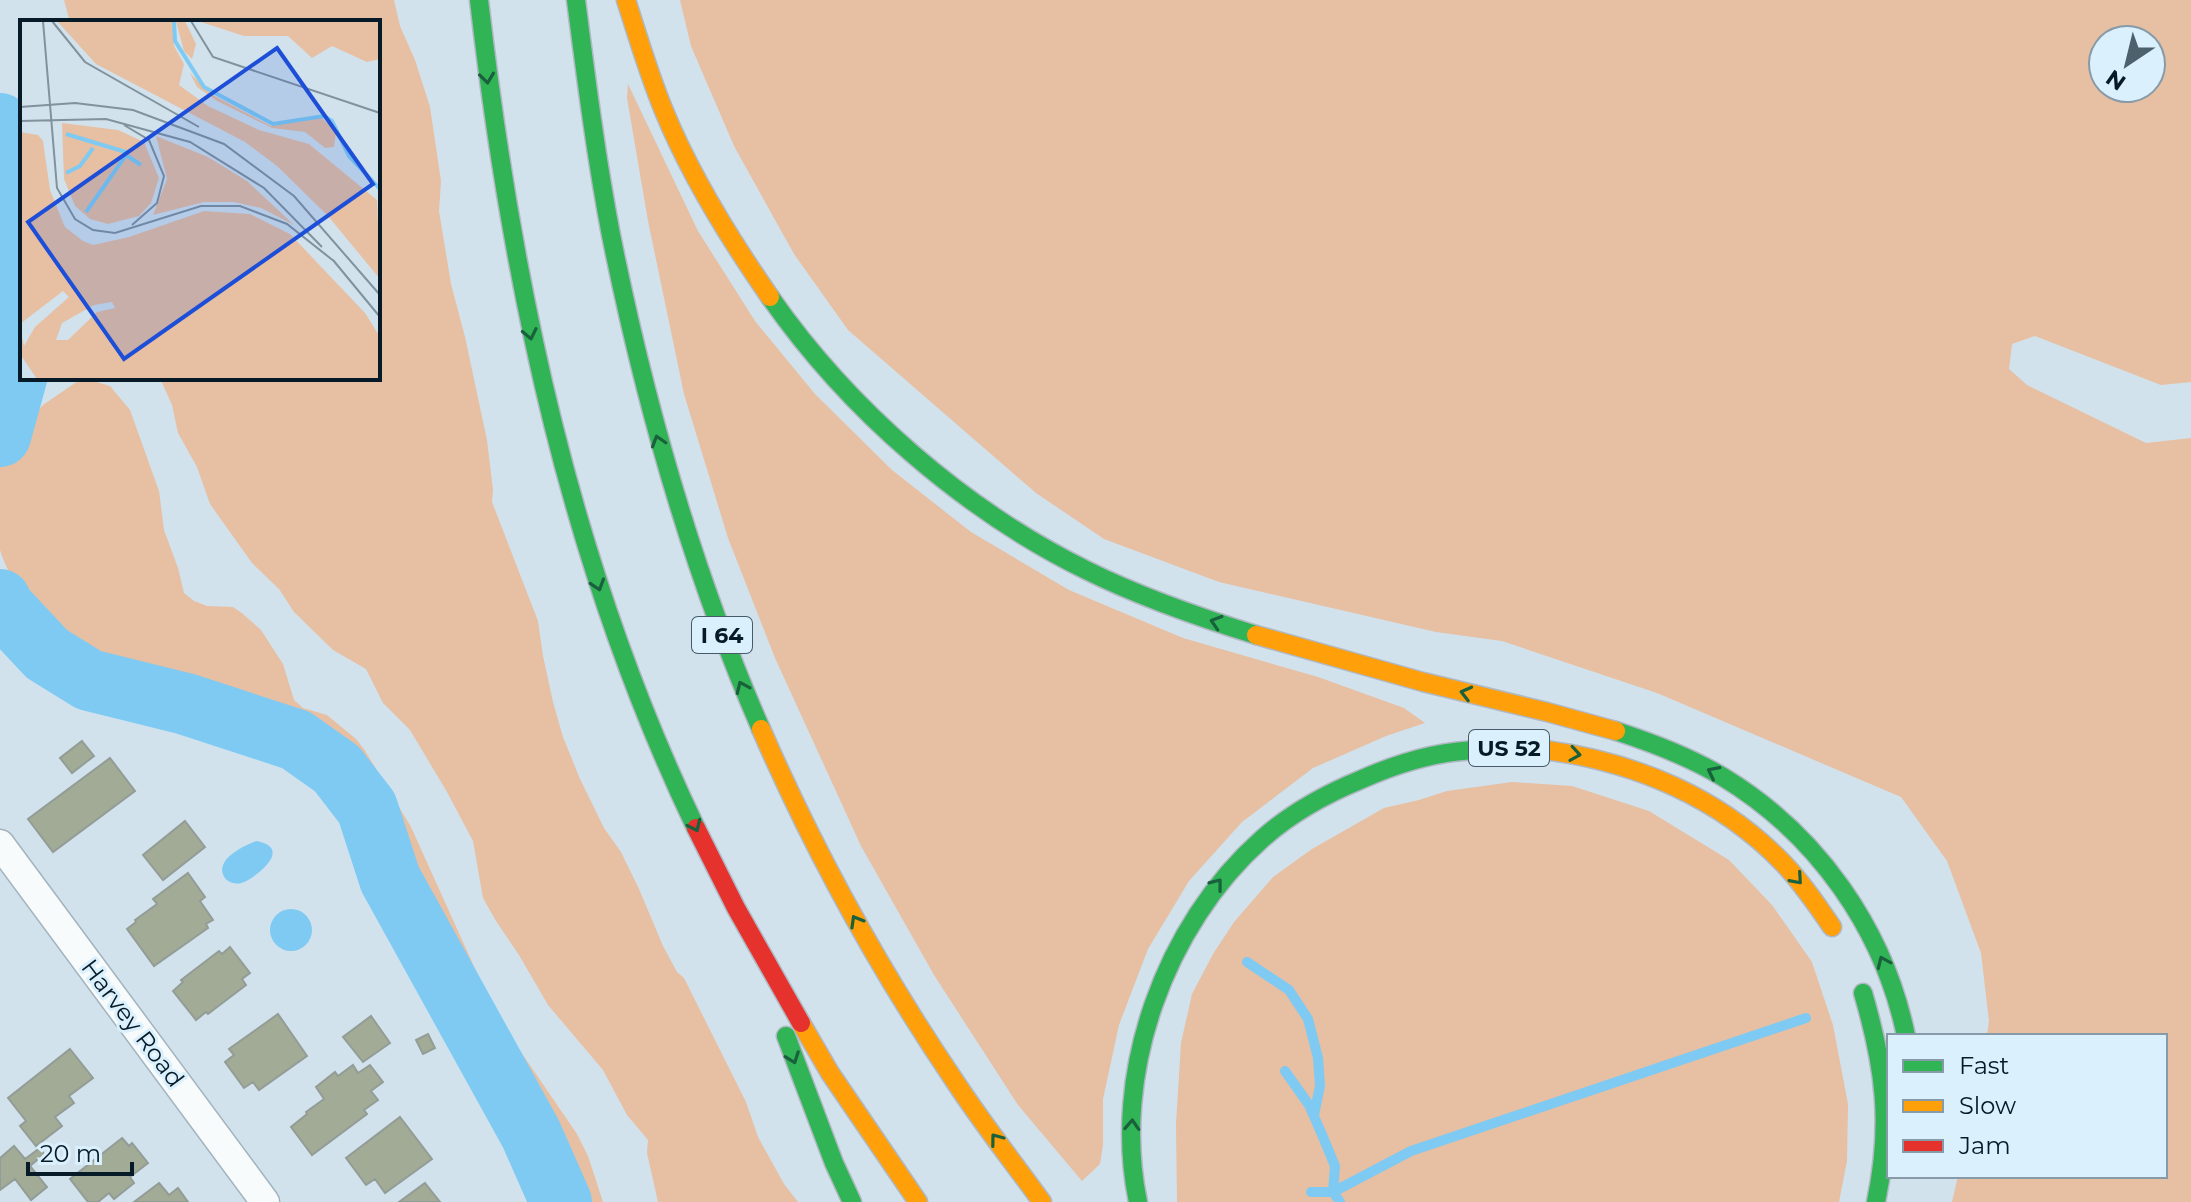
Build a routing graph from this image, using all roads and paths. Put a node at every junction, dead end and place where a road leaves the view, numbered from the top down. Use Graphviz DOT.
graph roads {
  1 [pos="479,0"];
  2 [pos="576,0"];
  3 [pos="626,0"];
  4 [pos="0,844"];
  5 [pos="1841,942"];
  6 [pos="762,957"];
  7 [pos="1857,979"];
  8 [pos="1905,1034"];
  9 [pos="265,1202"];
  10 [pos="852,1202"];
  11 [pos="918,1202"];
  12 [pos="1042,1202"];
  13 [pos="1138,1202"];
  14 [pos="1876,1202"];
  1 -- 6 [label="highway, one-way"];
  12 -- 2 [label="highway, I 64, one-way"];
  8 -- 3 [label="highway, one-way"];
  4 -- 9 [label="street, Harvey Road"];
  13 -- 5 [label="highway, US 52, one-way"];
  6 -- 10 [label="highway, one-way"];
  6 -- 11 [label="highway"];
  7 -- 14 [label="highway"];
}
